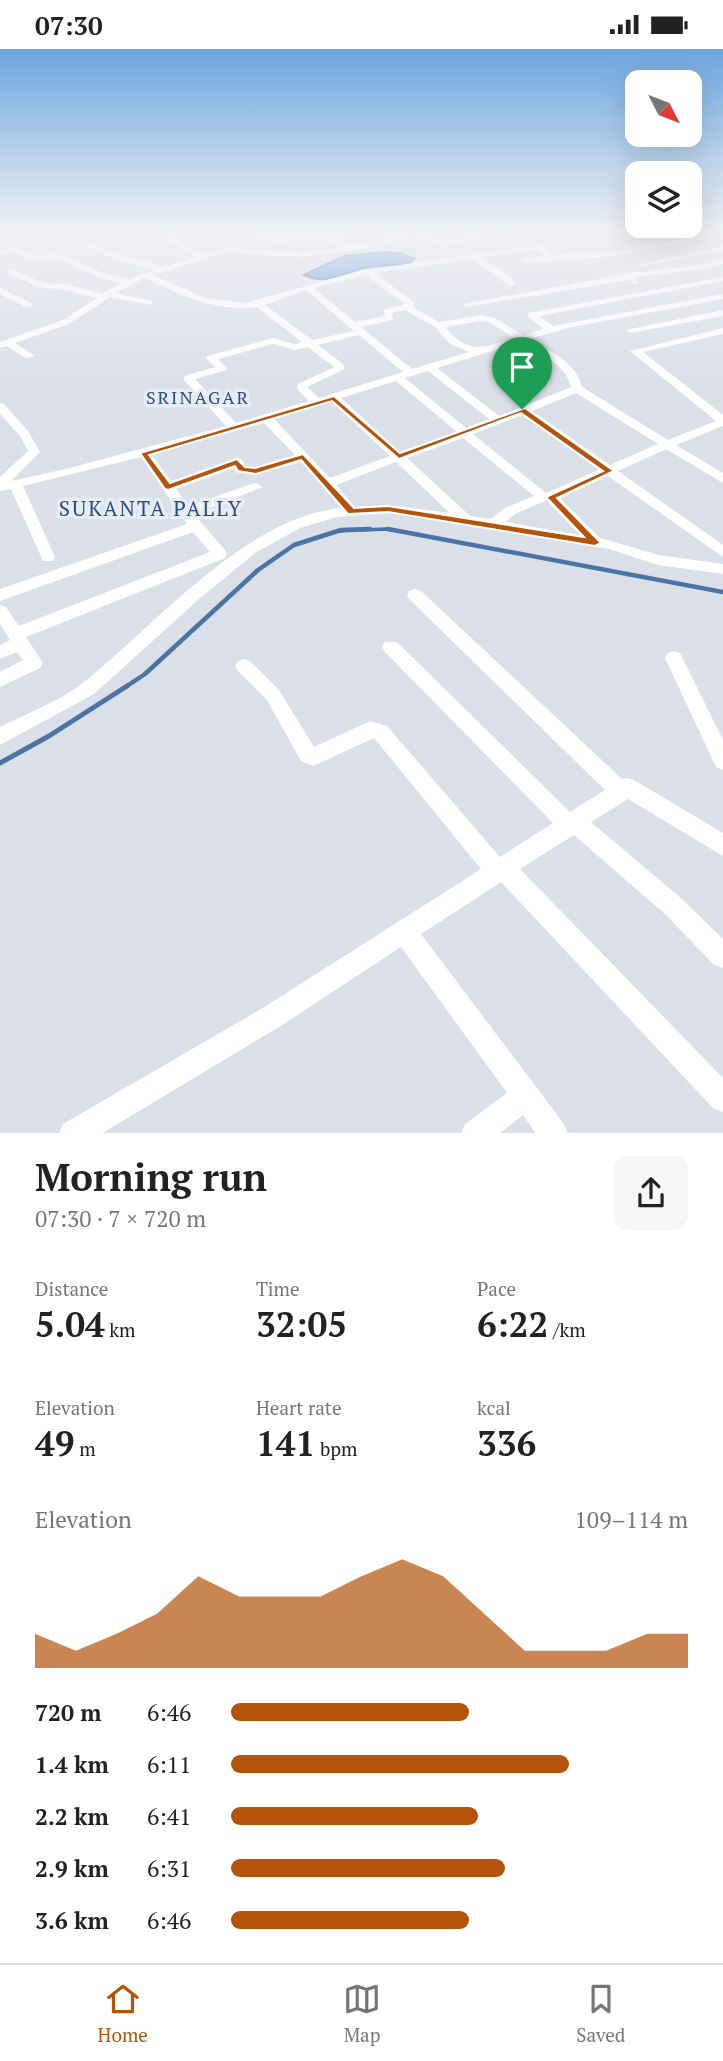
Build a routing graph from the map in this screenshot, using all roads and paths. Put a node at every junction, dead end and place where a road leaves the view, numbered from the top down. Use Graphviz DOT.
graph roads {
  1 [pos="31,281"];
  2 [pos="123,281"];
  3 [pos="133,281"];
  4 [pos="159,281"];
  5 [pos="336,281"];
  6 [pos="379,281"];
  7 [pos="509,281"];
  8 [pos="608,281"];
  9 [pos="611,281"];
  10 [pos="632,281"];
  11 [pos="715,281"];
  12 [pos="129,282"];
  13 [pos="511,284"];
  14 [pos="698,284"];
  15 [pos="308,287"];
  16 [pos="0,291"];
  17 [pos="639,293"];
  18 [pos="106,295"];
  19 [pos="722,297"];
  20 [pos="149,303"];
  21 [pos="259,304"];
  22 [pos="29,305"];
  23 [pos="408,308"];
  24 [pos="635,311"];
  25 [pos="723,313"];
  26 [pos="486,318"];
  27 [pos="438,325"];
  28 [pos="357,328"];
  29 [pos="552,330"];
  30 [pos="723,331"];
  31 [pos="522,339"];
  32 [pos="3,344"];
  33 [pos="309,344"];
  34 [pos="651,347"];
  35 [pos="479,353"];
  36 [pos="30,356"];
  37 [pos="430,368"];
  38 [pos="404,376"];
  39 [pos="577,389"];
  40 [pos="334,398"];
  41 [pos="318,403"];
  42 [pos="0,406"];
  43 [pos="522,409"];
  44 [pos="266,418"];
  45 [pos="497,420"];
  46 [pos="723,422"];
  47 [pos="234,428"];
  48 [pos="466,433"];
  49 [pos="667,442"];
  50 [pos="144,453"];
  51 [pos="303,457"];
  52 [pos="399,457"];
  53 [pos="610,471"];
  54 [pos="723,479"];
  55 [pos="328,483"];
  56 [pos="0,486"];
  57 [pos="16,486"];
  58 [pos="168,487"];
  59 [pos="256,487"];
  60 [pos="547,497"];
  61 [pos="186,512"];
  62 [pos="351,512"];
  63 [pos="466,520"];
  64 [pos="494,525"];
  65 [pos="196,526"];
  66 [pos="595,543"];
  67 [pos="723,552"];
  68 [pos="48,557"];
  69 [pos="723,569"];
  70 [pos="0,595"];
  71 [pos="415,595"];
  72 [pos="0,611"];
  73 [pos="18,638"];
  74 [pos="391,647"];
  75 [pos="0,652"];
  76 [pos="674,658"];
  77 [pos="244,666"];
  78 [pos="0,680"];
  79 [pos="0,737"];
  80 [pos="723,761"];
  81 [pos="621,792"];
  82 [pos="573,825"];
  83 [pos="723,845"];
  84 [pos="501,870"];
  85 [pos="405,932"];
  86 [pos="723,956"];
  87 [pos="526,1096"];
  88 [pos="723,1098"];
  89 [pos="72,1133"];
  90 [pos="475,1133"];
  91 [pos="554,1133"];
  1 -- 18 [label="street"];
  2 -- 12 [label="street"];
  3 -- 12 [label="street"];
  4 -- 21 [label="street"];
  5 -- 15 [label="street"];
  6 -- 23 [label="street"];
  7 -- 13 [label="street"];
  8 -- 9 [label="street"];
  8 -- 26 [label="street"];
  10 -- 17 [label="street"];
  11 -- 14 [label="street"];
  12 -- 18 [label="street"];
  14 -- 17 [label="street"];
  14 -- 19 [label="street"];
  15 -- 21 [label="street"];
  15 -- 28 [label="street"];
  16 -- 22 [label="street"];
  17 -- 24 [label="street"];
  17 -- 29 [label="street"];
  18 -- 20 [label="street"];
  18 -- 32 [label="street"];
  19 -- 24 [label="street"];
  21 -- 33 [label="street"];
  23 -- 27 [label="street"];
  23 -- 28 [label="street"];
  24 -- 29 [label="street"];
  25 -- 34 [label="street"];
  26 -- 27 [label="street"];
  26 -- 31 [label="street"];
  27 -- 35 [label="street"];
  28 -- 33 [label="street"];
  28 -- 38 [label="street"];
  29 -- 31 [label="street"];
  30 -- 34 [label="street"];
  31 -- 35 [label="street"];
  31 -- 39 [label="street"];
  32 -- 36 [label="street"];
  33 -- 41 [label="street"];
  33 -- 47 [label="street"];
  34 -- 46 [label="street"];
  35 -- 37 [label="street"];
  37 -- 38 [label="street"];
  37 -- 45 [label="street"];
  38 -- 40 [label="street"];
  38 -- 48 [label="street"];
  39 -- 43 [label="street"];
  39 -- 49 [label="street"];
  40 -- 41 [label="street"];
  40 -- 52 [label="street"];
  41 -- 44 [label="street"];
  42 -- 56 [label="street"];
  43 -- 45 [label="street"];
  43 -- 53 [label="street"];
  44 -- 47 [label="street"];
  44 -- 51 [label="street"];
  45 -- 48 [label="street"];
  46 -- 49 [label="street"];
  47 -- 50 [label="street"];
  48 -- 52 [label="street"];
  48 -- 60 [label="street"];
  49 -- 53 [label="street"];
  49 -- 54 [label="street"];
  50 -- 57 [label="street"];
  50 -- 58 [label="street"];
  51 -- 55 [label="street"];
  51 -- 58 [label="street"];
  52 -- 55 [label="street"];
  52 -- 63 [label="street"];
  53 -- 60 [label="street"];
  53 -- 67 [label="street"];
  55 -- 62 [label="street"];
  56 -- 57 [label="street"];
  57 -- 68 [label="street"];
  58 -- 61 [label="street"];
  59 -- 61 [label="street"];
  60 -- 64 [label="street"];
  60 -- 66 [label="street"];
  61 -- 65 [label="street"];
  62 -- 63 [label="street"];
  62 -- 79 [label="street"];
  63 -- 64 [label="street"];
  64 -- 66 [label="street"];
  65 -- 70 [label="street"];
  65 -- 73 [label="street"];
  66 -- 69 [label="street"];
  71 -- 81 [label="street"];
  72 -- 73 [label="street"];
  73 -- 75 [label="street"];
  73 -- 78 [label="street"];
  74 -- 82 [label="street"];
  76 -- 80 [label="street"];
  77 -- 84 [label="street"];
  81 -- 82 [label="street"];
  81 -- 83 [label="street"];
  82 -- 84 [label="street"];
  82 -- 86 [label="street"];
  84 -- 85 [label="street"];
  84 -- 88 [label="street"];
  85 -- 87 [label="street"];
  85 -- 89 [label="street"];
  87 -- 90 [label="street"];
  87 -- 91 [label="street"];
}
